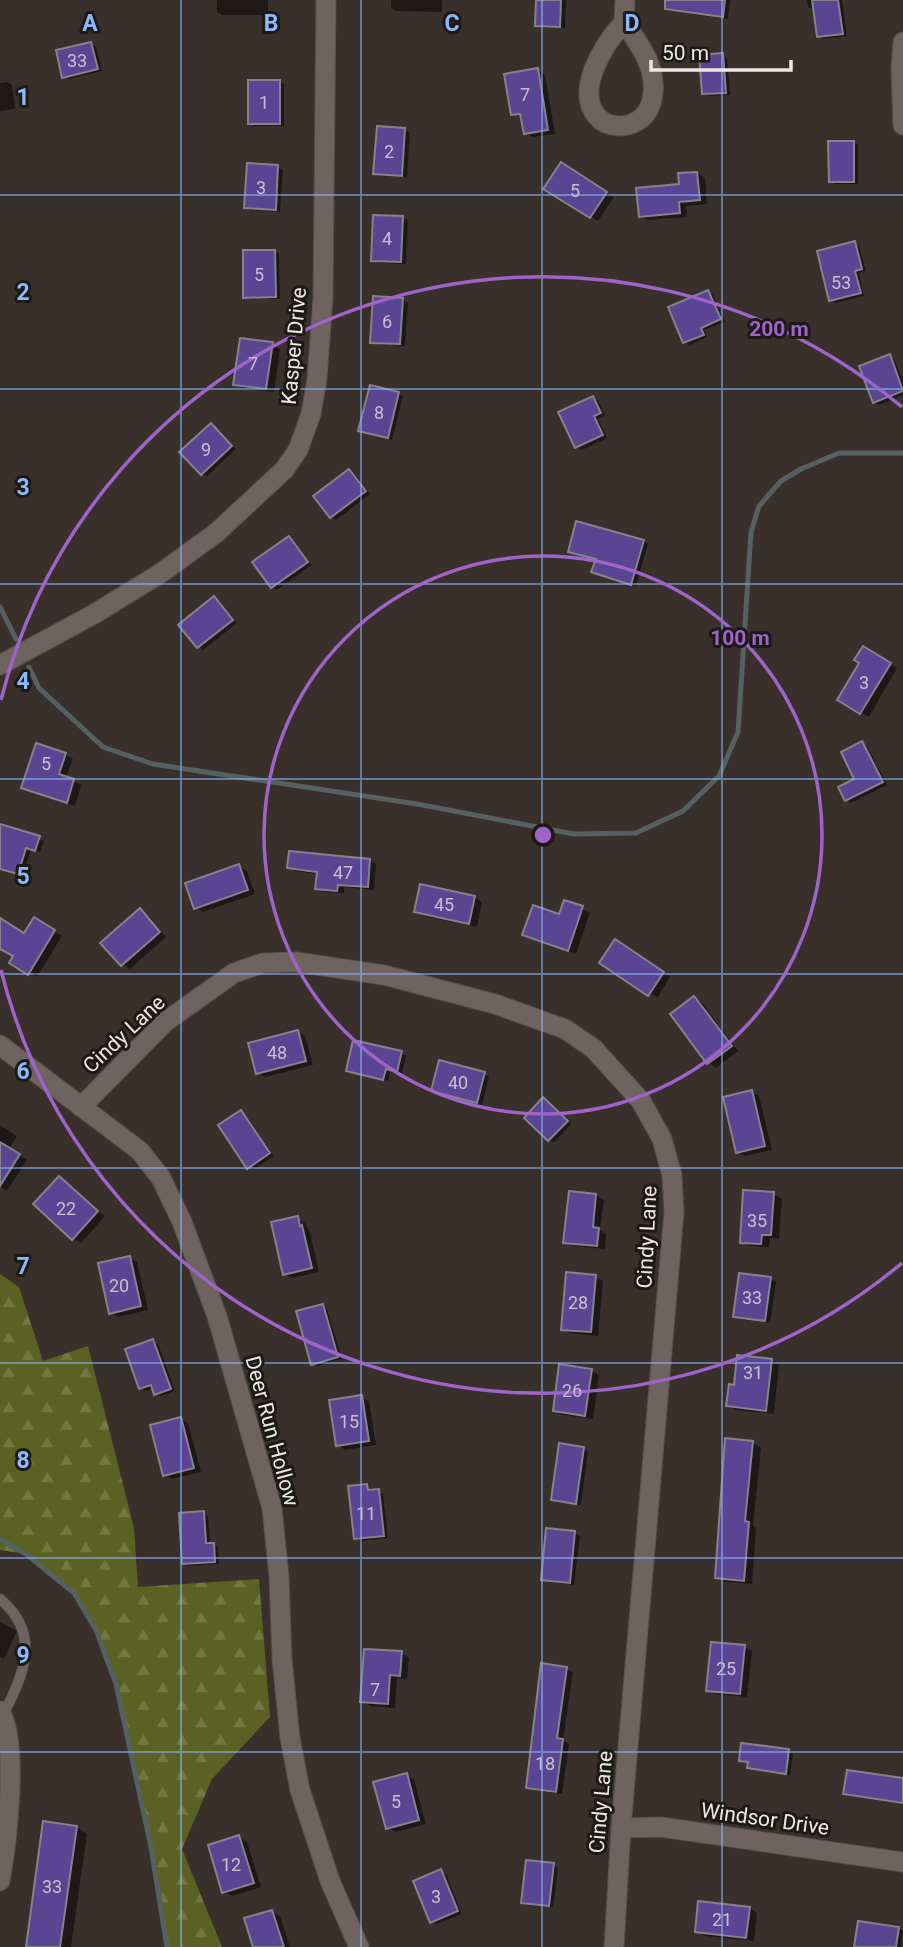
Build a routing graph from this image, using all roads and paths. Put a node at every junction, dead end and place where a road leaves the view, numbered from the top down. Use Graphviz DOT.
graph roads {
  1 [pos="326,0"];
  2 [pos="625,0"];
  3 [pos="624,22"];
  4 [pos="903,42"];
  5 [pos="903,125"];
  6 [pos="0,665"];
  7 [pos="0,1045"];
  8 [pos="81,1107"];
  9 [pos="0,1599"];
  10 [pos="1,1713"];
  11 [pos="621,1828"];
  12 [pos="903,1862"];
  13 [pos="0,1881"];
  14 [pos="359,1947"];
  15 [pos="614,1947"];
  1 -- 6 [label="street, Kasper Drive"];
  2 -- 3 [label="street"];
  3 -- 3 [label="street"];
  4 -- 5 [label="street"];
  7 -- 8 [label="street, Deer Run Hollow"];
  8 -- 11 [label="street, Cindy Lane"];
  8 -- 14 [label="street, Deer Run Hollow"];
  9 -- 10 [label="lane"];
  10 -- 13 [label="street"];
  11 -- 12 [label="street, Windsor Drive"];
  11 -- 15 [label="street, Cindy Lane"];
}
